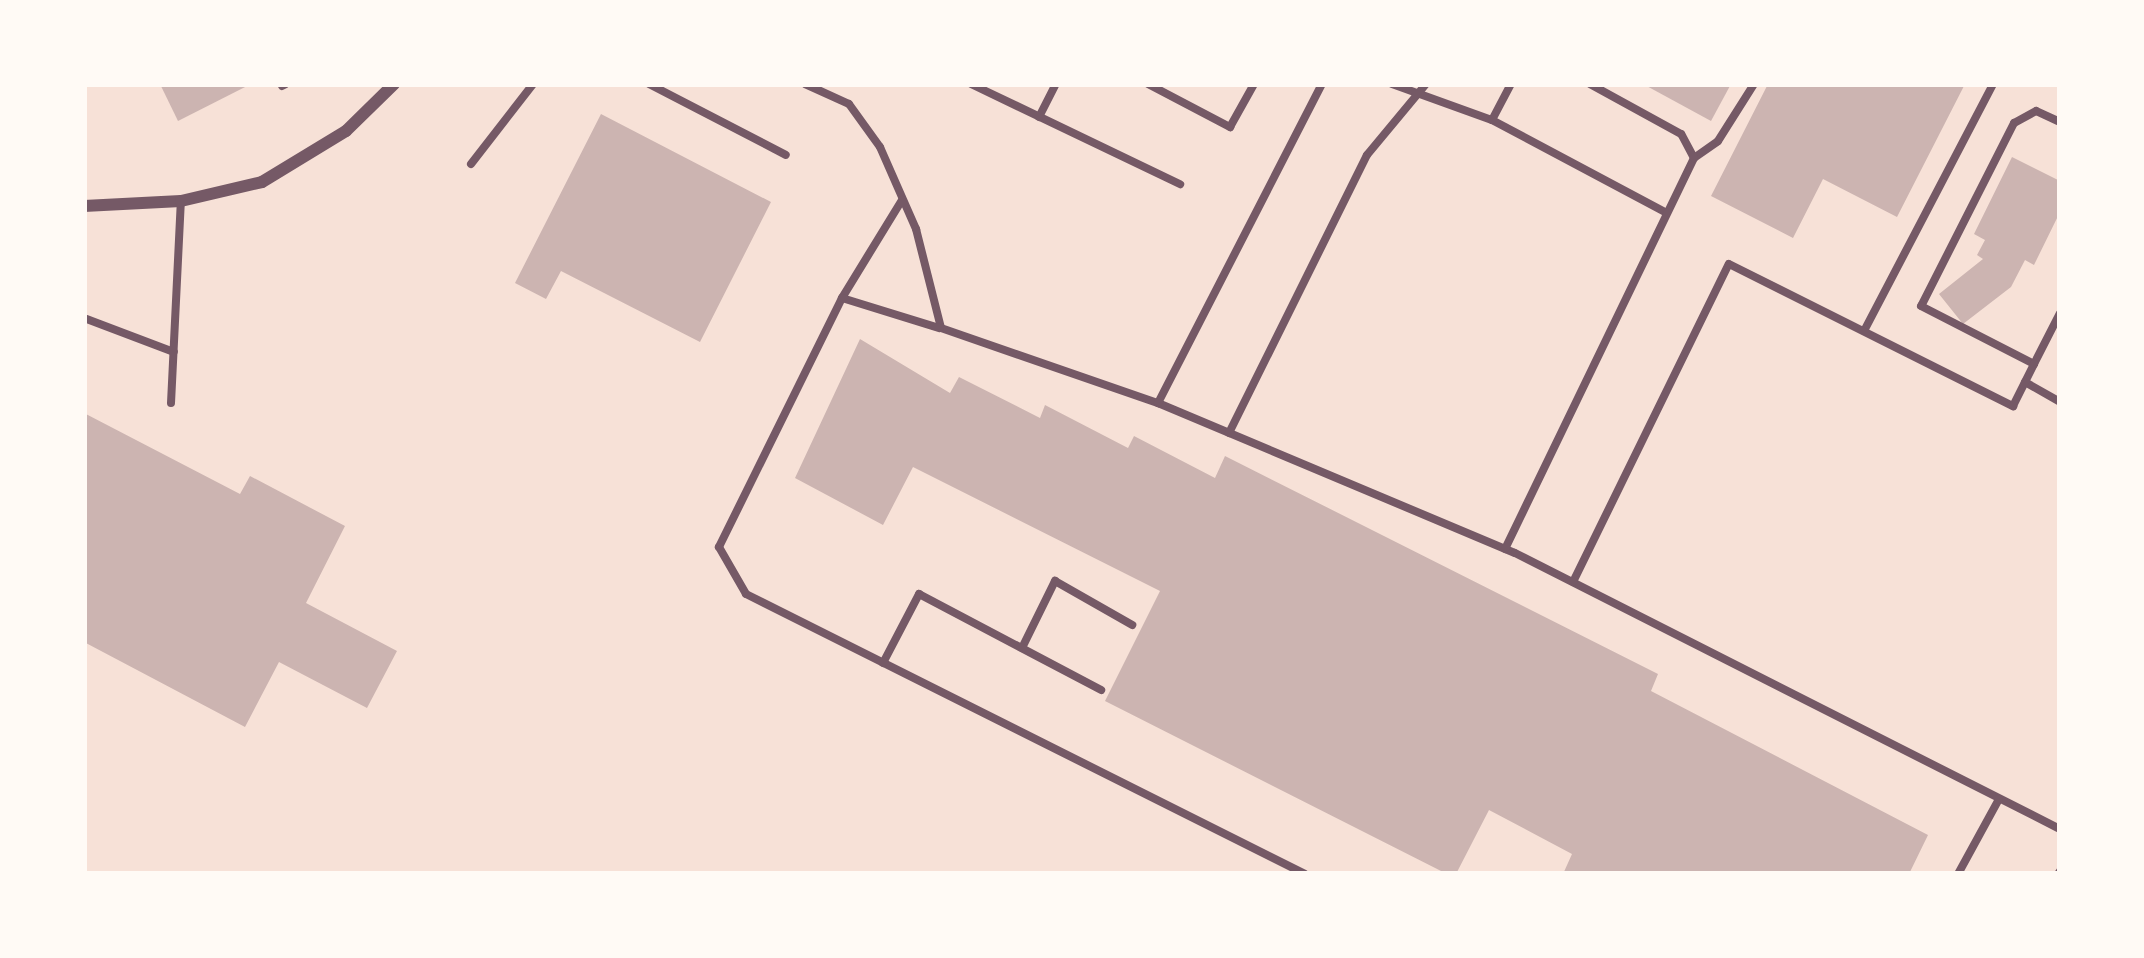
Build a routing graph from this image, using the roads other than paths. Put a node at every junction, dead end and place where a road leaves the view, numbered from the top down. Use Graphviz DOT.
graph roads {
  1 [pos="394,84"];
  2 [pos="533,84"];
  3 [pos="649,84"];
  4 [pos="806,84"];
  5 [pos="971,84"];
  6 [pos="1056,84"];
  7 [pos="1148,84"];
  8 [pos="1254,84"];
  9 [pos="1322,84"];
  10 [pos="1392,84"];
  11 [pos="1426,84"];
  12 [pos="1510,84"];
  13 [pos="1590,84"];
  14 [pos="1754,84"];
  15 [pos="1993,84"];
  16 [pos="1419,97"];
  17 [pos="1039,117"];
  18 [pos="1492,119"];
  19 [pos="2060,122"];
  20 [pos="786,155"];
  21 [pos="1694,158"];
  22 [pos="471,164"];
  23 [pos="1180,184"];
  24 [pos="902,199"];
  25 [pos="182,201"];
  26 [pos="84,206"];
  27 [pos="1666,213"];
  28 [pos="842,298"];
  29 [pos="2060,313"];
  30 [pos="84,318"];
  31 [pos="940,328"];
  32 [pos="1864,331"];
  33 [pos="174,352"];
  34 [pos="2034,364"];
  35 [pos="2025,382"];
  36 [pos="2060,402"];
  37 [pos="1158,403"];
  38 [pos="171,404"];
  39 [pos="1229,433"];
  40 [pos="1505,549"];
  41 [pos="1573,582"];
  42 [pos="1132,625"];
  43 [pos="1022,648"];
  44 [pos="883,663"];
  45 [pos="1101,690"];
  46 [pos="2000,799"];
  47 [pos="2060,830"];
  48 [pos="1305,874"];
  49 [pos="1958,874"];
  1 -- 25 [label="street"];
  2 -- 22 [label="lane"];
  3 -- 20 [label="lane"];
  4 -- 24 [label="lane"];
  5 -- 17 [label="lane"];
  6 -- 17 [label="lane"];
  7 -- 8 [label="lane"];
  9 -- 37 [label="lane"];
  10 -- 16 [label="lane"];
  11 -- 16 [label="lane"];
  12 -- 18 [label="lane"];
  13 -- 21 [label="lane"];
  14 -- 21 [label="lane"];
  15 -- 32 [label="lane"];
  16 -- 18 [label="lane"];
  16 -- 39 [label="lane"];
  17 -- 23 [label="lane"];
  18 -- 27 [label="lane"];
  19 -- 34 [label="lane"];
  21 -- 27 [label="lane"];
  24 -- 28 [label="lane"];
  24 -- 31 [label="lane"];
  25 -- 26 [label="street"];
  25 -- 33 [label="lane"];
  27 -- 40 [label="lane"];
  28 -- 31 [label="lane"];
  28 -- 44 [label="lane"];
  29 -- 34 [label="lane"];
  30 -- 33 [label="lane"];
  31 -- 37 [label="lane"];
  32 -- 35 [label="lane"];
  32 -- 41 [label="lane"];
  33 -- 38 [label="lane"];
  34 -- 35 [label="lane"];
  35 -- 36 [label="lane"];
  37 -- 39 [label="lane"];
  39 -- 40 [label="lane"];
  40 -- 41 [label="lane"];
  41 -- 46 [label="lane"];
  42 -- 43 [label="lane"];
  43 -- 44 [label="lane"];
  43 -- 45 [label="lane"];
  44 -- 48 [label="lane"];
  46 -- 47 [label="lane"];
  46 -- 49 [label="lane"];
}
